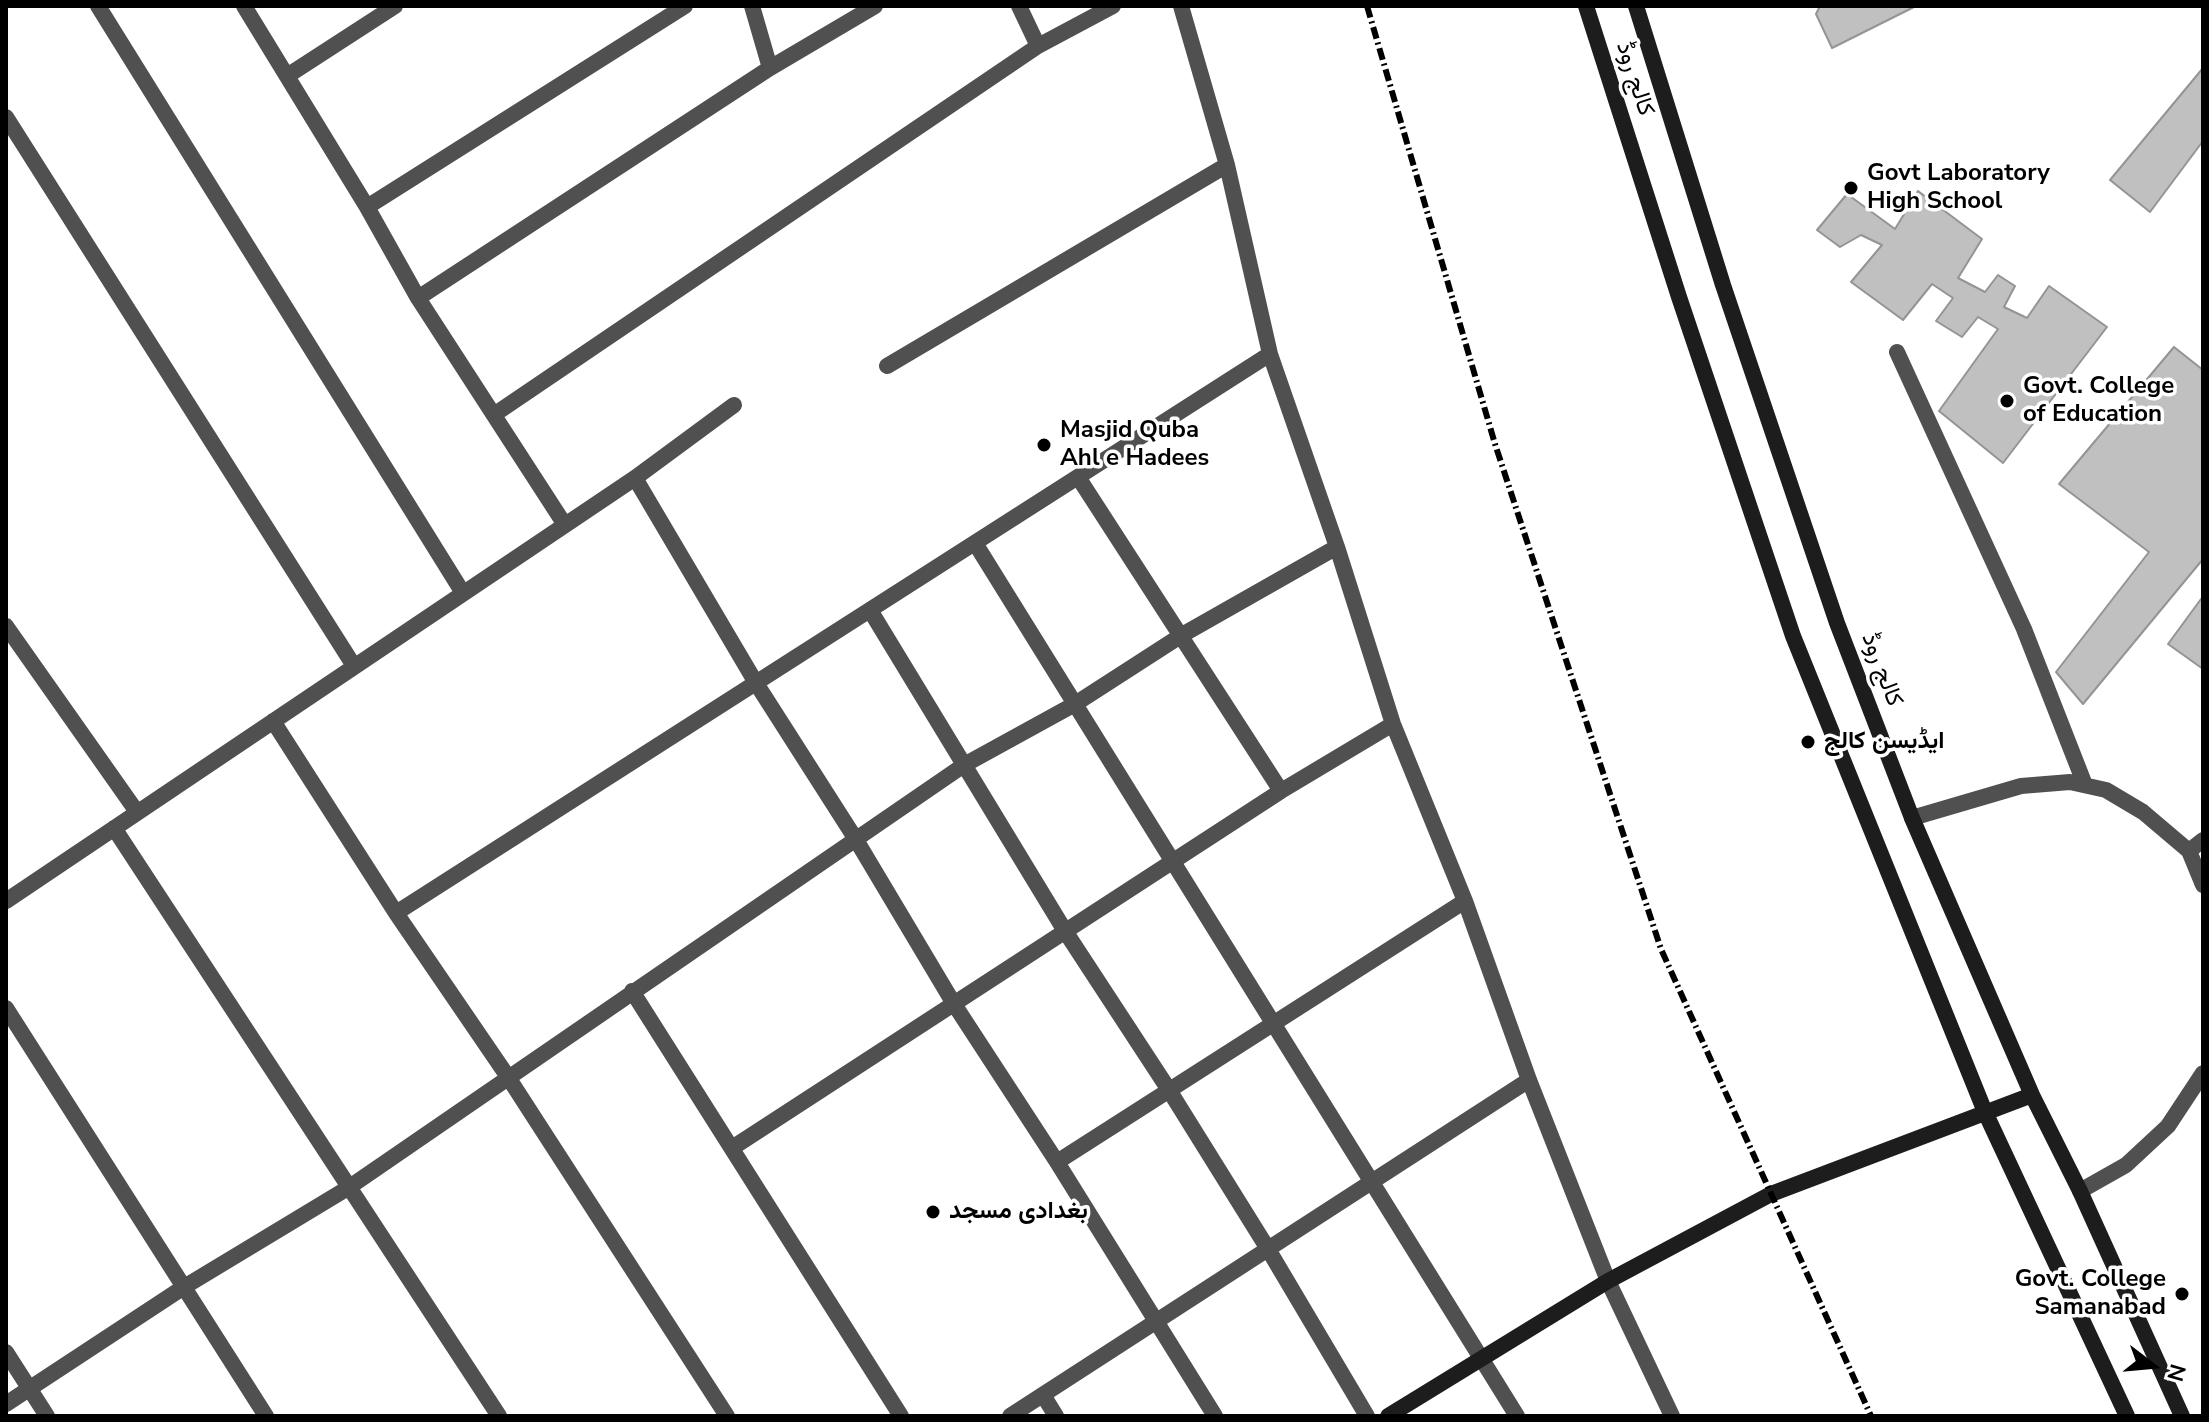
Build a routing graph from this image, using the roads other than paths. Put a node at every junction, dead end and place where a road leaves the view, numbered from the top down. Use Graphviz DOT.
graph roads {
  1 [pos="98,6"];
  2 [pos="395,6"];
  3 [pos="685,6"];
  4 [pos="752,6"];
  5 [pos="875,6"];
  6 [pos="1019,6"];
  7 [pos="1113,6"];
  8 [pos="1181,6"];
  9 [pos="1586,6"];
  10 [pos="1636,6"];
  11 [pos="246,7"];
  12 [pos="1038,46"];
  13 [pos="770,68"];
  14 [pos="287,76"];
  15 [pos="6,117"];
  16 [pos="1227,165"];
  17 [pos="367,207"];
  18 [pos="418,298"];
  19 [pos="1897,352"];
  20 [pos="1270,354"];
  21 [pos="887,366"];
  22 [pos="734,405"];
  23 [pos="495,414"];
  24 [pos="1078,477"];
  25 [pos="635,478"];
  26 [pos="565,525"];
  27 [pos="975,543"];
  28 [pos="1337,547"];
  29 [pos="463,593"];
  30 [pos="870,610"];
  31 [pos="6,626"];
  32 [pos="1182,635"];
  33 [pos="354,666"];
  34 [pos="756,683"];
  35 [pos="1075,704"];
  36 [pos="273,721"];
  37 [pos="1393,724"];
  38 [pos="964,765"];
  39 [pos="2085,785"];
  40 [pos="1281,791"];
  41 [pos="137,812"];
  42 [pos="1912,818"];
  43 [pos="114,828"];
  44 [pos="855,838"];
  45 [pos="2203,840"];
  46 [pos="2189,851"];
  47 [pos="1173,862"];
  48 [pos="2203,885"];
  49 [pos="6,901"];
  50 [pos="1465,901"];
  51 [pos="396,913"];
  52 [pos="1065,931"];
  53 [pos="632,991"];
  54 [pos="954,1004"];
  55 [pos="6,1008"];
  56 [pos="1274,1023"];
  57 [pos="2203,1073"];
  58 [pos="508,1077"];
  59 [pos="1529,1080"];
  60 [pos="1169,1090"];
  61 [pos="2032,1095"];
  62 [pos="1985,1112"];
  63 [pos="732,1148"];
  64 [pos="1057,1162"];
  65 [pos="1372,1182"];
  66 [pos="348,1188"];
  67 [pos="2080,1191"];
  68 [pos="1268,1249"];
  69 [pos="1608,1281"];
  70 [pos="184,1287"];
  71 [pos="1157,1321"];
  72 [pos="6,1352"];
  73 [pos="1481,1358"];
  74 [pos="30,1389"];
  75 [pos="1043,1395"];
  76 [pos="6,1404"];
  77 [pos="719,1413"];
  78 [pos="47,1416"];
  79 [pos="266,1416"];
  80 [pos="499,1416"];
  81 [pos="901,1416"];
  82 [pos="1010,1416"];
  83 [pos="1056,1416"];
  84 [pos="1215,1416"];
  85 [pos="1367,1416"];
  86 [pos="1388,1416"];
  87 [pos="1517,1416"];
  88 [pos="1672,1416"];
  89 [pos="2127,1416"];
  90 [pos="2182,1416"];
  1 -- 29 [label="street"];
  2 -- 14 [label="street"];
  3 -- 17 [label="street"];
  4 -- 13 [label="street"];
  5 -- 13 [label="street"];
  6 -- 12 [label="street"];
  7 -- 12 [label="street"];
  8 -- 16 [label="street"];
  9 -- 62 [label="main road, کالج روڈ"];
  10 -- 42 [label="main road, کالج روڈ"];
  11 -- 14 [label="street"];
  12 -- 23 [label="street"];
  13 -- 18 [label="street"];
  14 -- 17 [label="street"];
  15 -- 33 [label="street"];
  16 -- 20 [label="street"];
  16 -- 21 [label="street"];
  17 -- 18 [label="street"];
  18 -- 23 [label="street"];
  19 -- 39 [label="street"];
  20 -- 24 [label="street"];
  20 -- 28 [label="street"];
  22 -- 25 [label="street"];
  23 -- 26 [label="street"];
  24 -- 27 [label="street"];
  24 -- 32 [label="street"];
  25 -- 26 [label="street"];
  25 -- 34 [label="street"];
  26 -- 29 [label="street"];
  27 -- 30 [label="street"];
  27 -- 35 [label="street"];
  28 -- 32 [label="street"];
  28 -- 37 [label="street"];
  29 -- 33 [label="street"];
  30 -- 34 [label="street"];
  30 -- 38 [label="street"];
  31 -- 41 [label="street"];
  32 -- 35 [label="street"];
  32 -- 40 [label="street"];
  33 -- 36 [label="street"];
  34 -- 44 [label="street"];
  34 -- 51 [label="street"];
  35 -- 38 [label="street"];
  35 -- 47 [label="street"];
  36 -- 41 [label="street"];
  36 -- 51 [label="street"];
  37 -- 40 [label="street"];
  37 -- 50 [label="street"];
  38 -- 44 [label="street"];
  38 -- 52 [label="street"];
  39 -- 42 [label="street"];
  39 -- 46 [label="street"];
  40 -- 47 [label="street"];
  41 -- 43 [label="street"];
  42 -- 61 [label="main road, کالج روڈ"];
  43 -- 49 [label="street"];
  43 -- 66 [label="street"];
  44 -- 53 [label="street"];
  44 -- 54 [label="street"];
  45 -- 46 [label="street"];
  46 -- 48 [label="street"];
  47 -- 52 [label="street"];
  47 -- 56 [label="street"];
  50 -- 56 [label="street"];
  50 -- 59 [label="street"];
  51 -- 58 [label="street"];
  52 -- 54 [label="street"];
  52 -- 60 [label="street"];
  53 -- 58 [label="street"];
  53 -- 63 [label="street"];
  54 -- 63 [label="street"];
  54 -- 64 [label="street"];
  55 -- 70 [label="street"];
  56 -- 60 [label="street"];
  56 -- 65 [label="street"];
  57 -- 67 [label="street"];
  58 -- 66 [label="street"];
  58 -- 77 [label="street"];
  59 -- 65 [label="street"];
  59 -- 69 [label="street"];
  60 -- 64 [label="street"];
  60 -- 68 [label="street"];
  61 -- 62 [label="main road"];
  61 -- 67 [label="main road, کالج روڈ"];
  62 -- 69 [label="main road"];
  62 -- 89 [label="main road, کالج روڈ"];
  63 -- 81 [label="street"];
  64 -- 71 [label="street"];
  65 -- 68 [label="street"];
  65 -- 73 [label="street"];
  66 -- 70 [label="street"];
  66 -- 80 [label="street"];
  67 -- 90 [label="main road, کالج روڈ"];
  68 -- 71 [label="street"];
  68 -- 85 [label="street"];
  69 -- 73 [label="main road"];
  69 -- 88 [label="street"];
  70 -- 74 [label="street"];
  70 -- 79 [label="street"];
  71 -- 75 [label="street"];
  71 -- 84 [label="street"];
  72 -- 74 [label="street"];
  73 -- 86 [label="main road"];
  73 -- 87 [label="street"];
  74 -- 76 [label="street"];
  74 -- 78 [label="street"];
  75 -- 82 [label="street"];
  75 -- 83 [label="street"];
}
